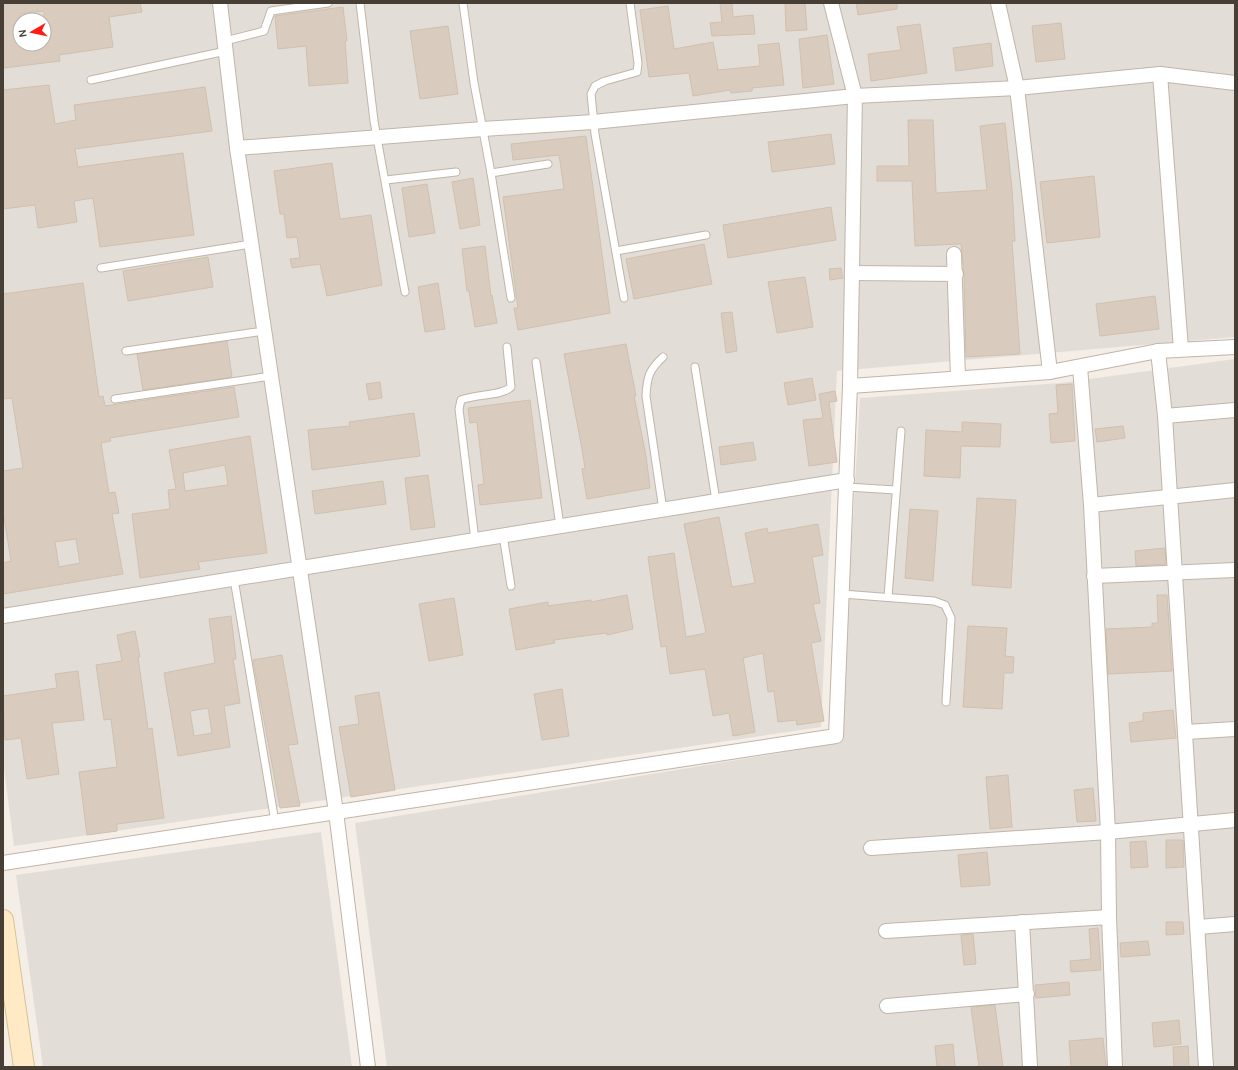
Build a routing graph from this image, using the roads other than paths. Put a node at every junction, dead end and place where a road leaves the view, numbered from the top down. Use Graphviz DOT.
graph roads {
  1 [pos="220,3"];
  2 [pos="328,3"];
  3 [pos="360,3"];
  4 [pos="463,3"];
  5 [pos="630,3"];
  6 [pos="830,3"];
  7 [pos="998,3"];
  8 [pos="225,46"];
  9 [pos="1160,74"];
  10 [pos="92,80"];
  11 [pos="1235,83"];
  12 [pos="1017,88"];
  13 [pos="855,96"];
  14 [pos="593,122"];
  15 [pos="483,129"];
  16 [pos="378,138"];
  17 [pos="237,148"];
  18 [pos="548,164"];
  19 [pos="456,172"];
  20 [pos="492,173"];
  21 [pos="386,180"];
  22 [pos="706,235"];
  23 [pos="251,244"];
  24 [pos="616,251"];
  25 [pos="954,254"];
  26 [pos="101,268"];
  27 [pos="853,273"];
  28 [pos="956,274"];
  29 [pos="405,292"];
  30 [pos="511,298"];
  31 [pos="624,298"];
  32 [pos="264,331"];
  33 [pos="507,347"];
  34 [pos="1235,347"];
  35 [pos="1181,349"];
  36 [pos="126,351"];
  37 [pos="1158,351"];
  38 [pos="663,357"];
  39 [pos="536,362"];
  40 [pos="696,367"];
  41 [pos="1080,367"];
  42 [pos="1050,372"];
  43 [pos="271,376"];
  44 [pos="958,378"];
  45 [pos="850,386"];
  46 [pos="115,400"];
  47 [pos="1235,410"];
  48 [pos="1165,416"];
  49 [pos="901,431"];
  50 [pos="847,483"];
  51 [pos="896,490"];
  52 [pos="1235,490"];
  53 [pos="1170,496"];
  54 [pos="716,501"];
  55 [pos="1090,505"];
  56 [pos="663,510"];
  57 [pos="560,526"];
  58 [pos="503,535"];
  59 [pos="475,540"];
  60 [pos="300,568"];
  61 [pos="1235,570"];
  62 [pos="1174,572"];
  63 [pos="1094,576"];
  64 [pos="234,579"];
  65 [pos="511,586"];
  66 [pos="842,594"];
  67 [pos="888,597"];
  68 [pos="3,616"];
  69 [pos="946,702"];
  70 [pos="1235,728"];
  71 [pos="1186,732"];
  72 [pos="336,812"];
  73 [pos="1235,820"];
  74 [pos="275,822"];
  75 [pos="1192,824"];
  76 [pos="1108,832"];
  77 [pos="871,848"];
  78 [pos="3,863"];
  79 [pos="1109,917"];
  80 [pos="1022,922"];
  81 [pos="1235,924"];
  82 [pos="1198,927"];
  83 [pos="886,930"];
  84 [pos="4,932"];
  85 [pos="8,994"];
  86 [pos="1026,994"];
  87 [pos="887,1006"];
  88 [pos="24,1067"];
  89 [pos="368,1067"];
  90 [pos="1030,1067"];
  91 [pos="1115,1067"];
  92 [pos="1206,1067"];
  1 -- 8 [label="street"];
  2 -- 8 [label="lane"];
  3 -- 16 [label="lane"];
  4 -- 15 [label="lane"];
  5 -- 14 [label="lane"];
  6 -- 13 [label="street"];
  7 -- 12 [label="street"];
  8 -- 10 [label="lane"];
  8 -- 17 [label="street"];
  9 -- 11 [label="street"];
  9 -- 12 [label="street"];
  9 -- 35 [label="street"];
  12 -- 13 [label="street"];
  12 -- 42 [label="street"];
  13 -- 14 [label="street"];
  13 -- 27 [label="street"];
  14 -- 15 [label="street"];
  14 -- 24 [label="lane"];
  15 -- 16 [label="street"];
  15 -- 20 [label="lane"];
  16 -- 17 [label="street"];
  16 -- 21 [label="lane"];
  17 -- 23 [label="street"];
  18 -- 20 [label="lane"];
  19 -- 21 [label="lane"];
  20 -- 30 [label="lane"];
  21 -- 29 [label="lane"];
  22 -- 24 [label="lane"];
  23 -- 26 [label="lane"];
  23 -- 32 [label="street"];
  24 -- 31 [label="lane"];
  25 -- 28 [label="street"];
  27 -- 28 [label="street"];
  27 -- 45 [label="street"];
  28 -- 44 [label="street"];
  32 -- 36 [label="lane"];
  32 -- 43 [label="street"];
  33 -- 59 [label="lane"];
  34 -- 35 [label="street"];
  35 -- 37 [label="street"];
  37 -- 41 [label="street"];
  37 -- 48 [label="street"];
  38 -- 56 [label="lane"];
  39 -- 57 [label="lane"];
  40 -- 54 [label="lane"];
  41 -- 42 [label="street"];
  41 -- 55 [label="street"];
  42 -- 44 [label="street"];
  43 -- 46 [label="lane"];
  43 -- 60 [label="street"];
  44 -- 45 [label="street"];
  45 -- 50 [label="street"];
  47 -- 48 [label="street"];
  48 -- 53 [label="street"];
  49 -- 51 [label="lane"];
  50 -- 51 [label="lane"];
  50 -- 54 [label="street"];
  50 -- 66 [label="street"];
  51 -- 67 [label="lane"];
  52 -- 53 [label="street"];
  53 -- 55 [label="street"];
  53 -- 62 [label="street"];
  54 -- 56 [label="street"];
  55 -- 63 [label="street"];
  56 -- 57 [label="street"];
  57 -- 58 [label="street"];
  58 -- 59 [label="street"];
  58 -- 65 [label="lane"];
  59 -- 60 [label="street"];
  60 -- 64 [label="street"];
  60 -- 72 [label="street"];
  61 -- 62 [label="street"];
  62 -- 63 [label="street"];
  62 -- 71 [label="street"];
  63 -- 76 [label="street"];
  64 -- 68 [label="street"];
  64 -- 74 [label="lane"];
  66 -- 67 [label="lane"];
  66 -- 72 [label="street"];
  67 -- 69 [label="lane"];
  70 -- 71 [label="street"];
  71 -- 75 [label="street"];
  72 -- 74 [label="street"];
  72 -- 89 [label="street"];
  73 -- 75 [label="street"];
  74 -- 78 [label="street"];
  75 -- 76 [label="street"];
  75 -- 82 [label="street"];
  76 -- 77 [label="street"];
  76 -- 79 [label="street"];
  79 -- 80 [label="street"];
  79 -- 91 [label="street"];
  80 -- 83 [label="street"];
  80 -- 86 [label="street"];
  81 -- 82 [label="street"];
  82 -- 92 [label="street"];
  84 -- 85 [label="street"];
  85 -- 88 [label="street"];
  86 -- 87 [label="street"];
  86 -- 90 [label="street"];
}
